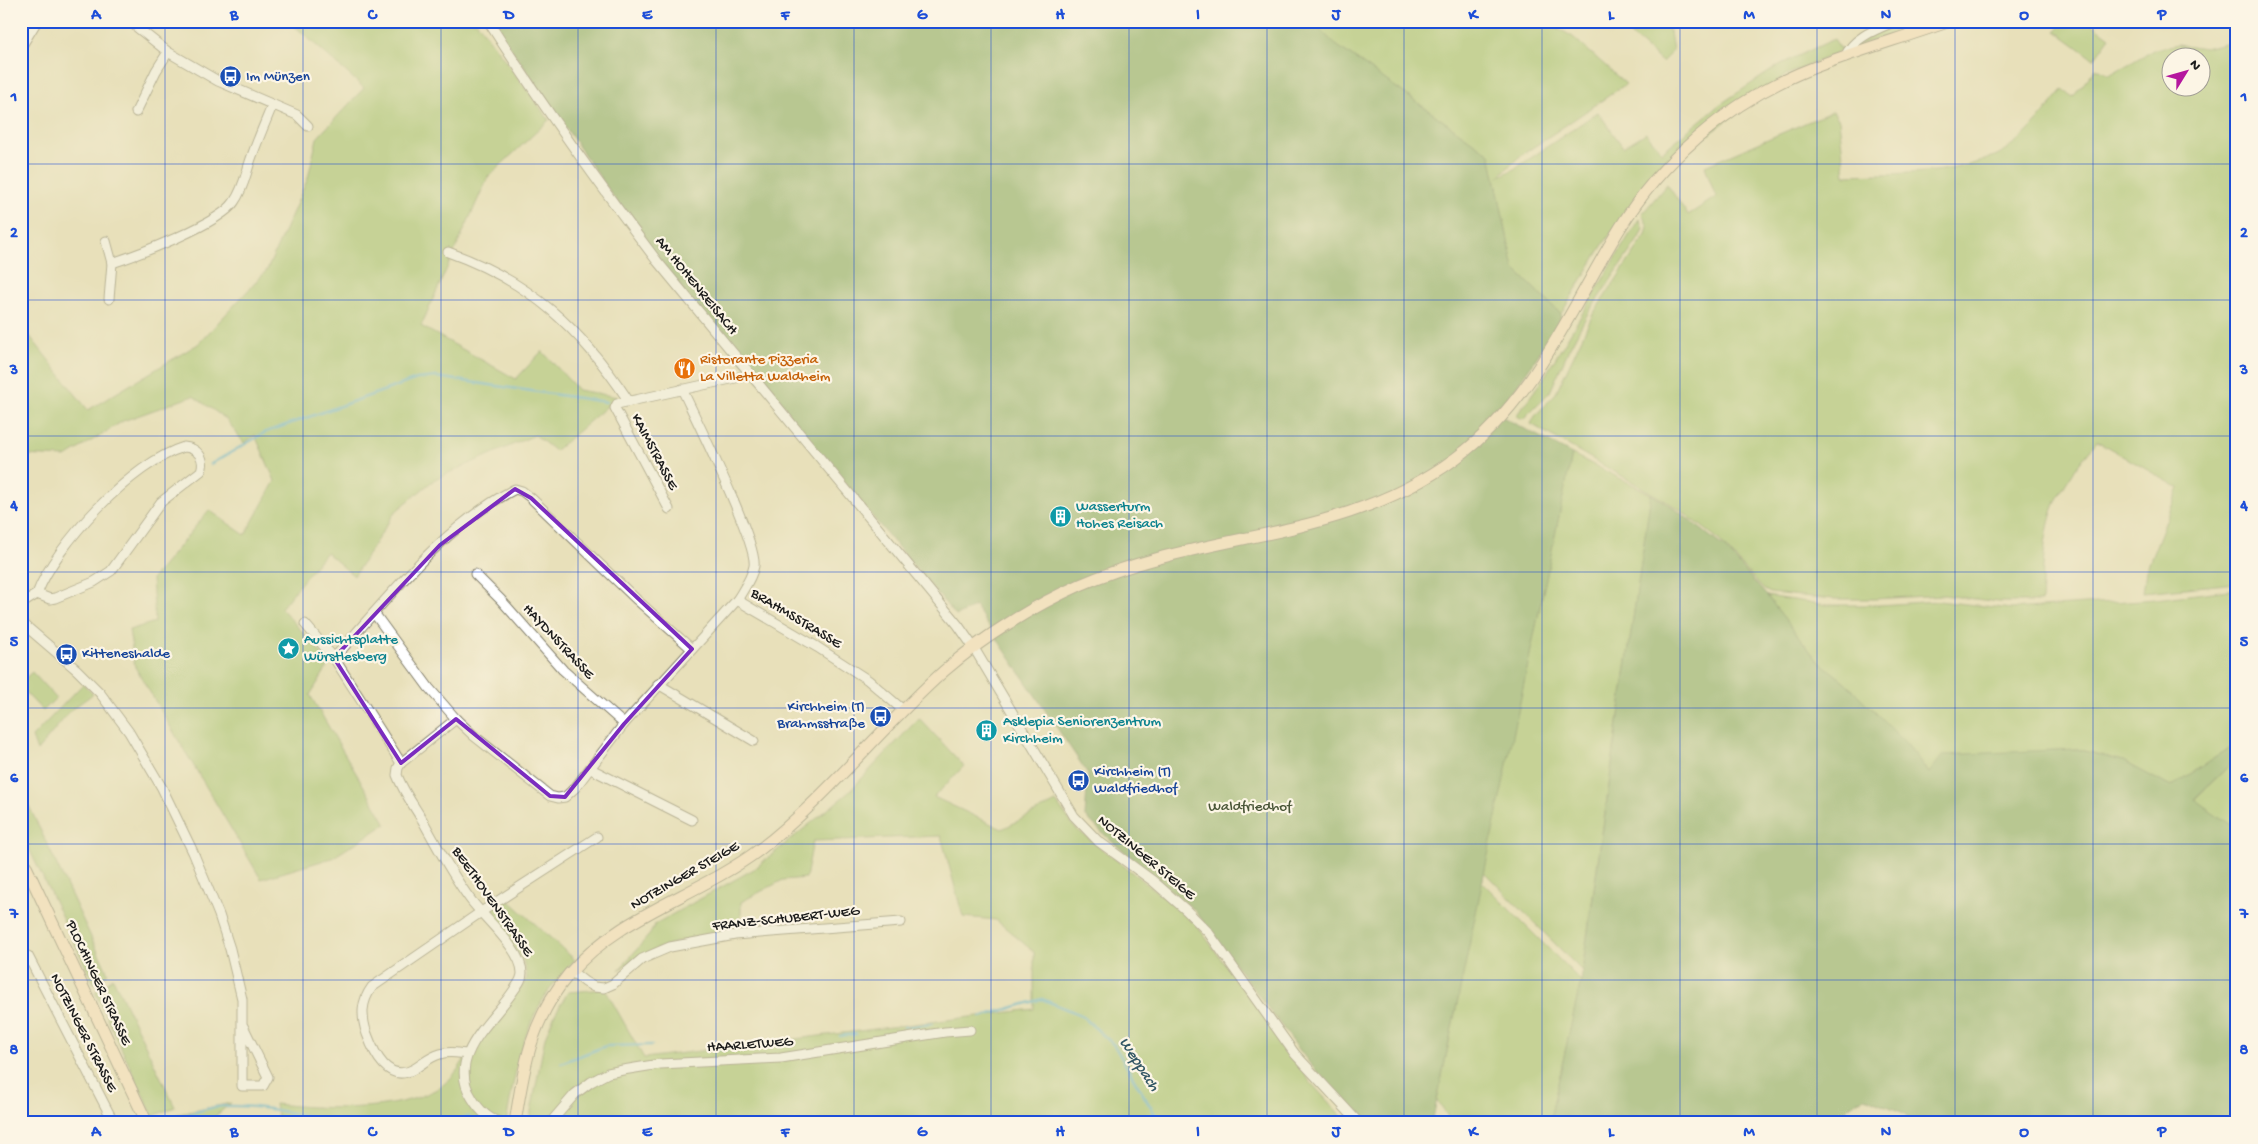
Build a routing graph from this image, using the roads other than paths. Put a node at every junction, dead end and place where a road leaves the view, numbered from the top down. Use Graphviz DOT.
graph roads {
  1 [pos="37,21"];
  2 [pos="129,21"];
  3 [pos="488,21"];
  4 [pos="1896,21"];
  5 [pos="1950,21"];
  6 [pos="21,47"];
  7 [pos="168,52"];
  8 [pos="1844,57"];
  9 [pos="272,106"];
  10 [pos="136,112"];
  11 [pos="308,126"];
  12 [pos="106,241"];
  13 [pos="448,252"];
  14 [pos="112,263"];
  15 [pos="109,299"];
  16 [pos="750,375"];
  17 [pos="682,389"];
  18 [pos="628,400"];
  19 [pos="668,509"];
  20 [pos="475,574"];
  21 [pos="37,594"];
  22 [pos="737,600"];
  23 [pos="21,604"];
  24 [pos="374,613"];
  25 [pos="21,622"];
  26 [pos="305,624"];
  27 [pos="974,648"];
  28 [pos="692,649"];
  29 [pos="334,658"];
  30 [pos="658,684"];
  31 [pos="903,710"];
  32 [pos="456,719"];
  33 [pos="624,724"];
  34 [pos="754,741"];
  35 [pos="401,763"];
  36 [pos="590,769"];
  37 [pos="692,820"];
  38 [pos="597,837"];
  39 [pos="21,856"];
  40 [pos="481,912"];
  41 [pos="901,922"];
  42 [pos="28,956"];
  43 [pos="571,972"];
  44 [pos="243,1026"];
  45 [pos="970,1030"];
  46 [pos="466,1054"];
  47 [pos="144,1122"];
  48 [pos="114,1123"];
  49 [pos="504,1123"];
  50 [pos="515,1123"];
  51 [pos="550,1123"];
  52 [pos="1359,1123"];
  1 -- 6 [label="street"];
  2 -- 7 [label="street"];
  3 -- 16 [label="street, AM HOHENREISACH"];
  4 -- 8 [label="street"];
  5 -- 8 [label="main road, NOTZINGER STEIGE"];
  7 -- 9 [label="street"];
  7 -- 10 [label="street"];
  8 -- 27 [label="main road, NOTZINGER STEIGE"];
  9 -- 11 [label="street"];
  9 -- 14 [label="street"];
  12 -- 14 [label="street"];
  13 -- 18 [label="street"];
  14 -- 15 [label="street"];
  16 -- 17 [label="street"];
  16 -- 27 [label="street, AM HOHENREISACH"];
  17 -- 18 [label="street"];
  17 -- 22 [label="street, BRAHMSSTRASSE"];
  18 -- 19 [label="street, KAIMSTRASSE"];
  20 -- 33 [label="street, HAYDNSTRASSE"];
  21 -- 21 [label="street"];
  21 -- 23 [label="street"];
  22 -- 28 [label="street"];
  22 -- 31 [label="street, BRAHMSSTRASSE"];
  24 -- 28 [label="street"];
  24 -- 29 [label="street"];
  24 -- 32 [label="street"];
  25 -- 44 [label="street"];
  26 -- 29 [label="street, BEETHOVENSTRASSE"];
  27 -- 31 [label="main road, NOTZINGER STEIGE"];
  27 -- 52 [label="street, NOTZINGER STEIGE"];
  28 -- 30 [label="street"];
  29 -- 35 [label="street, BEETHOVENSTRASSE"];
  30 -- 33 [label="street"];
  30 -- 34 [label="street"];
  31 -- 43 [label="main road, NOTZINGER STEIGE"];
  32 -- 35 [label="street"];
  32 -- 36 [label="street"];
  33 -- 36 [label="street"];
  35 -- 40 [label="street, BEETHOVENSTRASSE"];
  36 -- 37 [label="street"];
  38 -- 40 [label="street"];
  39 -- 47 [label="main road, PLOCHINGER STRASSE"];
  40 -- 46 [label="street, BEETHOVENSTRASSE"];
  40 -- 46 [label="street"];
  41 -- 43 [label="street, FRANZ-SCHUBERT-WEG"];
  42 -- 48 [label="street, NOTZINGER STRASSE"];
  43 -- 50 [label="main road, NOTZINGER STEIGE"];
  44 -- 44 [label="street"];
  45 -- 51 [label="street, HAARLETWEG"];
  46 -- 49 [label="street"];
}
